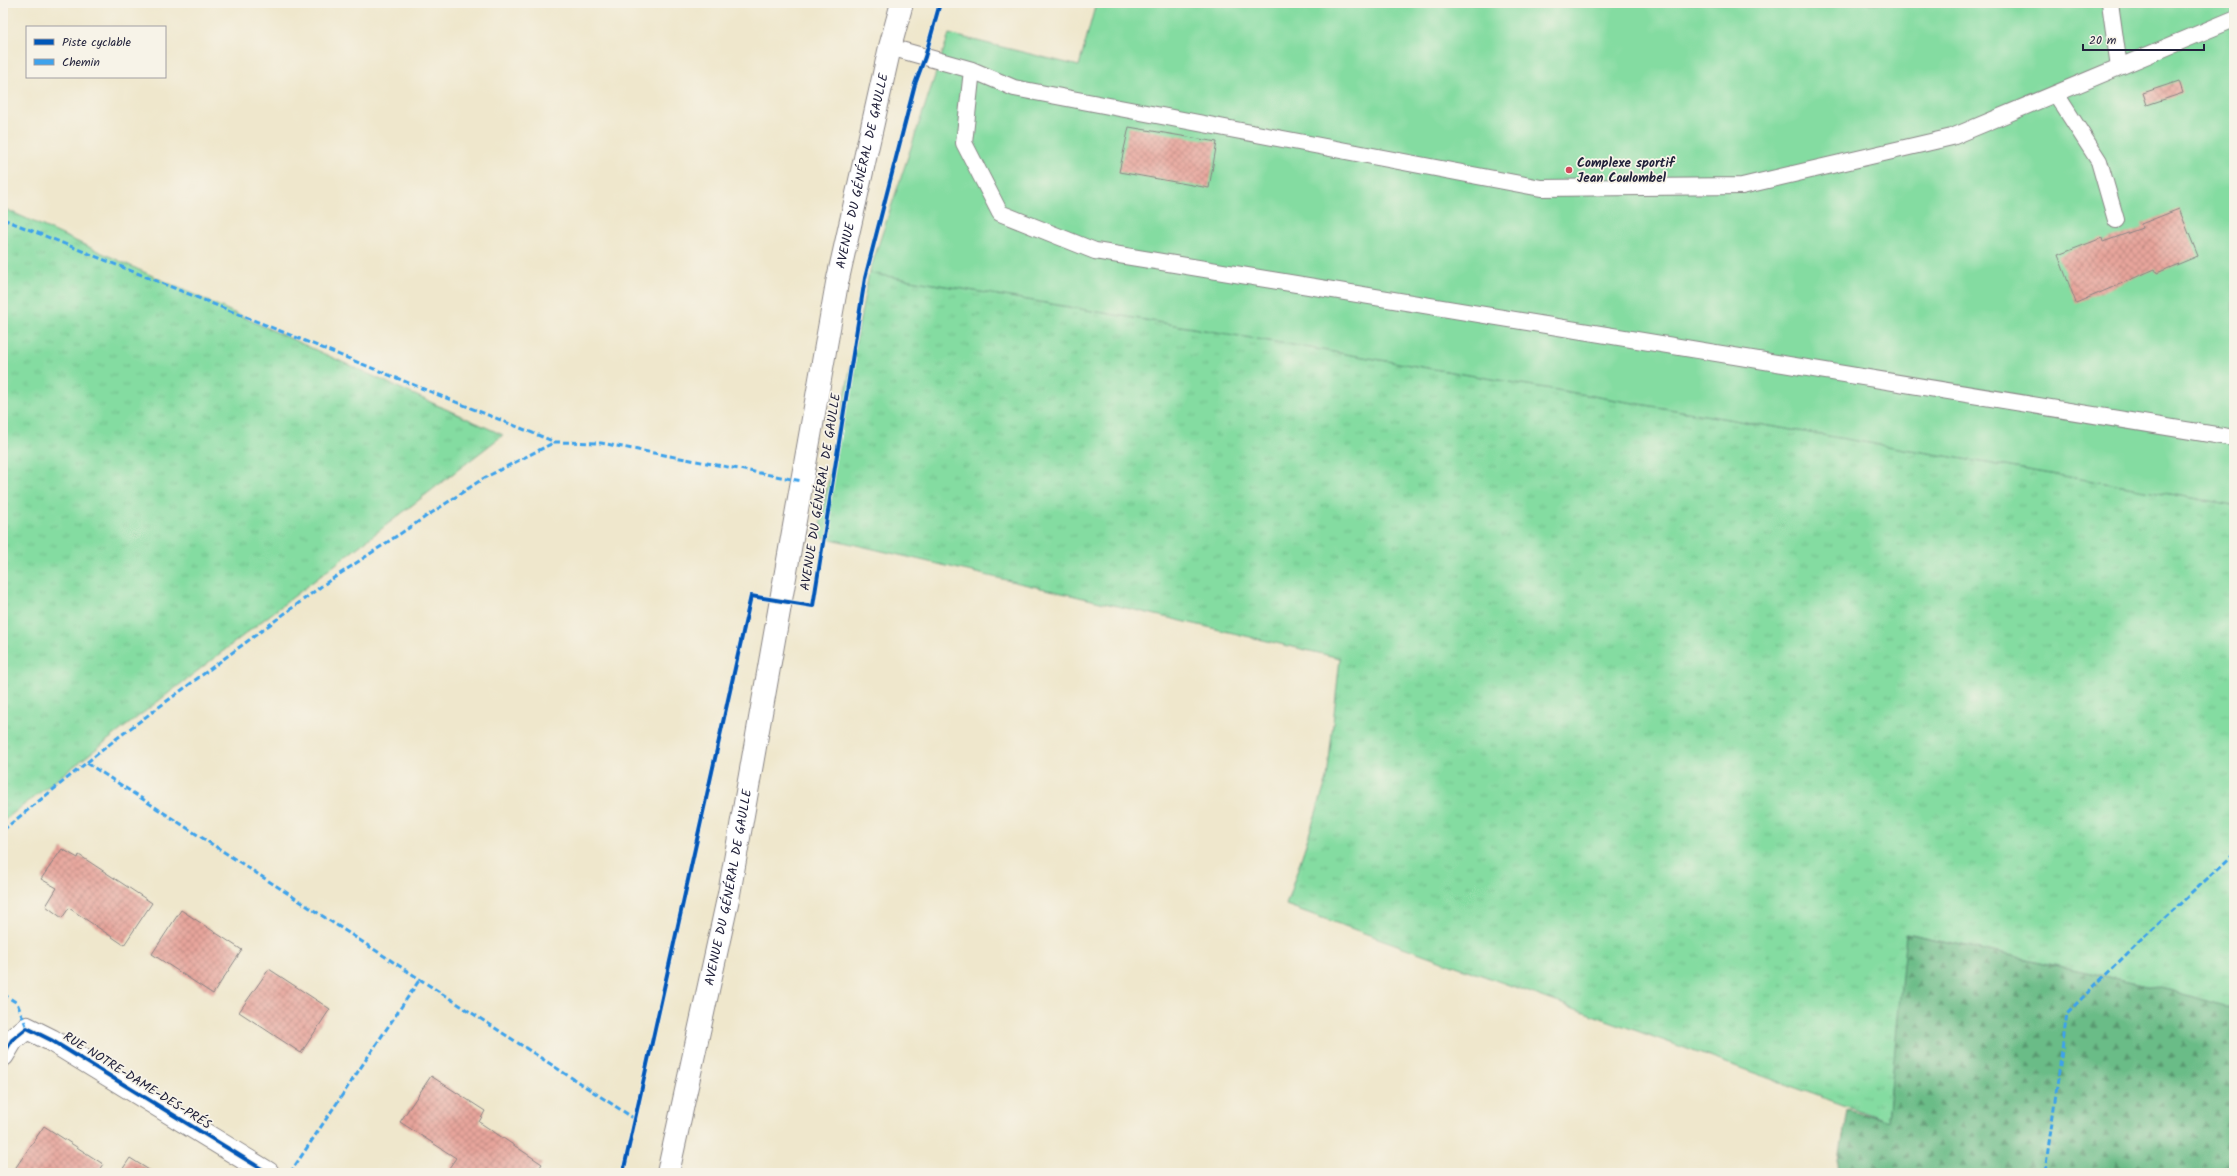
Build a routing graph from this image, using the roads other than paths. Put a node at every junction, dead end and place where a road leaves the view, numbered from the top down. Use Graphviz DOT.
graph roads {
  1 [pos="902,3"];
  2 [pos="2110,3"];
  3 [pos="2234,19"];
  4 [pos="890,47"];
  5 [pos="2119,67"];
  6 [pos="972,70"];
  7 [pos="2056,94"];
  8 [pos="2116,220"];
  9 [pos="2234,438"];
  10 [pos="3,1055"];
  11 [pos="268,1173"];
  12 [pos="668,1173"];
  1 -- 4 [label="main road, AVENUE DU GÉNÉRAL DE GAULLE"];
  2 -- 5 [label="lane"];
  3 -- 5 [label="lane"];
  4 -- 6 [label="lane"];
  4 -- 12 [label="main road, AVENUE DU GÉNÉRAL DE GAULLE"];
  5 -- 7 [label="lane"];
  6 -- 7 [label="lane"];
  6 -- 9 [label="lane"];
  7 -- 8 [label="lane"];
  10 -- 11 [label="main road, RUE NOTRE-DAME-DES-PRÉS"];
}
